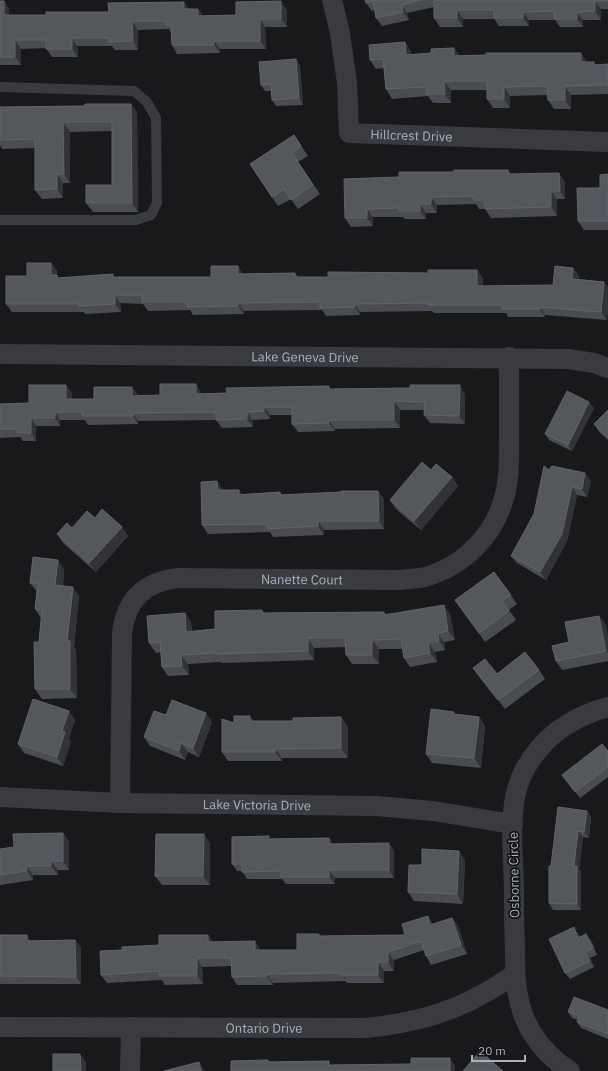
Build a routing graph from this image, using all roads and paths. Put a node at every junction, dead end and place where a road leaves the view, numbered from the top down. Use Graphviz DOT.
graph roads {
  1 [pos="332,0"];
  2 [pos="0,87"];
  3 [pos="608,142"];
  4 [pos="0,220"];
  5 [pos="0,354"];
  6 [pos="509,357"];
  7 [pos="608,368"];
  8 [pos="608,707"];
  9 [pos="0,797"];
  10 [pos="120,803"];
  11 [pos="513,824"];
  12 [pos="515,974"];
  13 [pos="0,1026"];
  14 [pos="131,1027"];
  15 [pos="130,1071"];
  16 [pos="570,1071"];
  1 -- 3 [label="street, Hillcrest Drive"];
  2 -- 4 [label="lane"];
  5 -- 6 [label="street, Lake Geneva Drive"];
  6 -- 7 [label="street, Lake Geneva Drive"];
  6 -- 10 [label="street, Nanette Court"];
  8 -- 11 [label="street, Osborne Circle"];
  9 -- 10 [label="street, Lake Victoria Drive"];
  10 -- 11 [label="street, Lake Victoria Drive"];
  11 -- 12 [label="street, Osborne Circle"];
  12 -- 14 [label="street, Ontario Drive"];
  12 -- 16 [label="street, Osborne Circle"];
  13 -- 14 [label="street, Ontario Drive"];
  14 -- 15 [label="street"];
}
